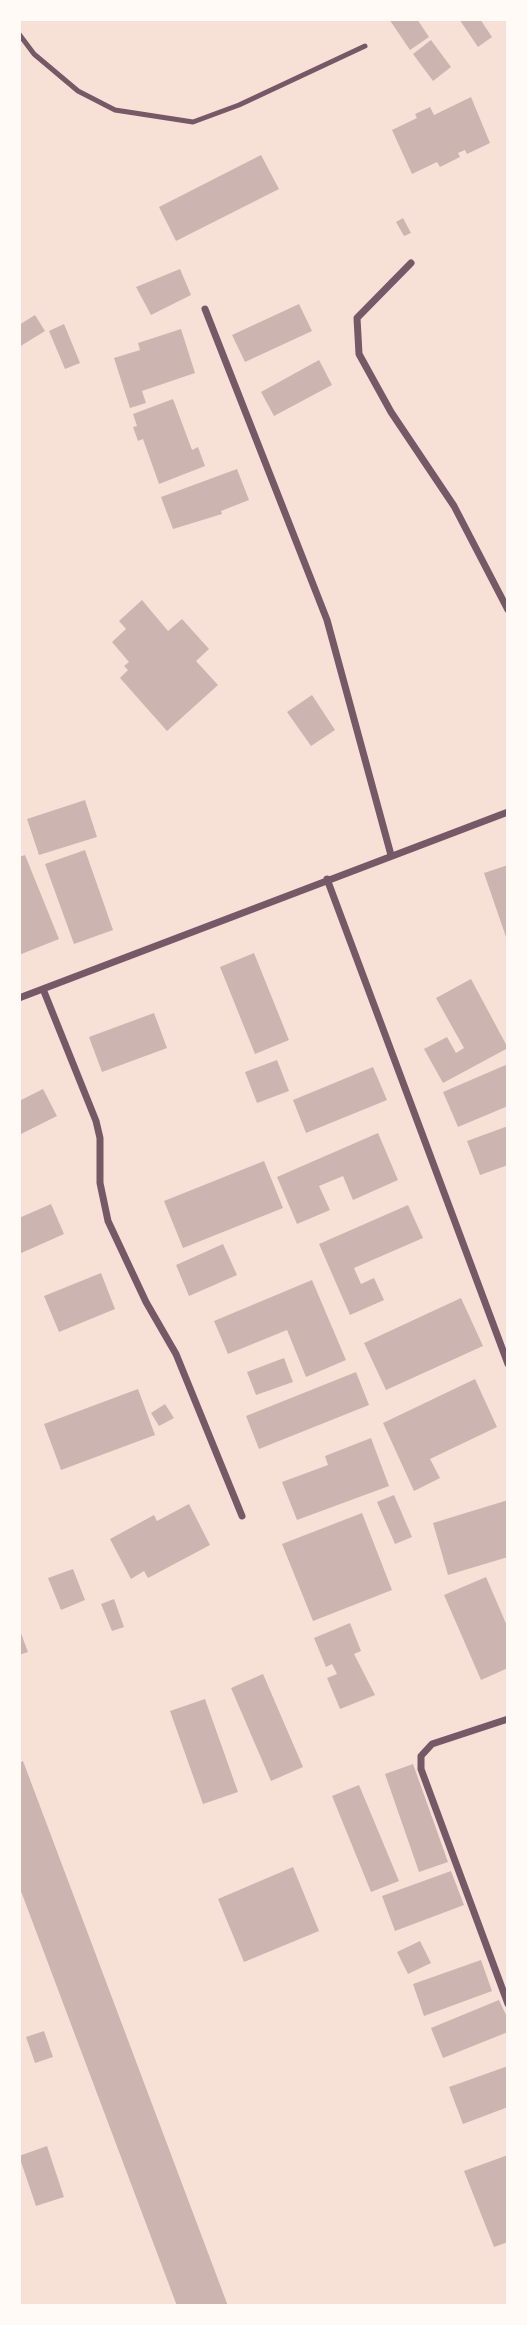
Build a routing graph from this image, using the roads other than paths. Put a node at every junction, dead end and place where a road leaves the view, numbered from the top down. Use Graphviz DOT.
graph roads {
  1 [pos="19,34"];
  2 [pos="365,46"];
  3 [pos="411,263"];
  4 [pos="205,309"];
  5 [pos="508,610"];
  6 [pos="508,812"];
  7 [pos="391,855"];
  8 [pos="327,879"];
  9 [pos="43,989"];
  10 [pos="19,998"];
  11 [pos="508,1364"];
  12 [pos="242,1516"];
  13 [pos="508,1719"];
  14 [pos="508,2004"];
  1 -- 2 [label="lane"];
  3 -- 5 [label="street"];
  4 -- 7 [label="street"];
  6 -- 7 [label="street"];
  7 -- 8 [label="street"];
  8 -- 9 [label="street"];
  8 -- 11 [label="street"];
  9 -- 10 [label="street"];
  9 -- 12 [label="street"];
  13 -- 14 [label="street"];
}
